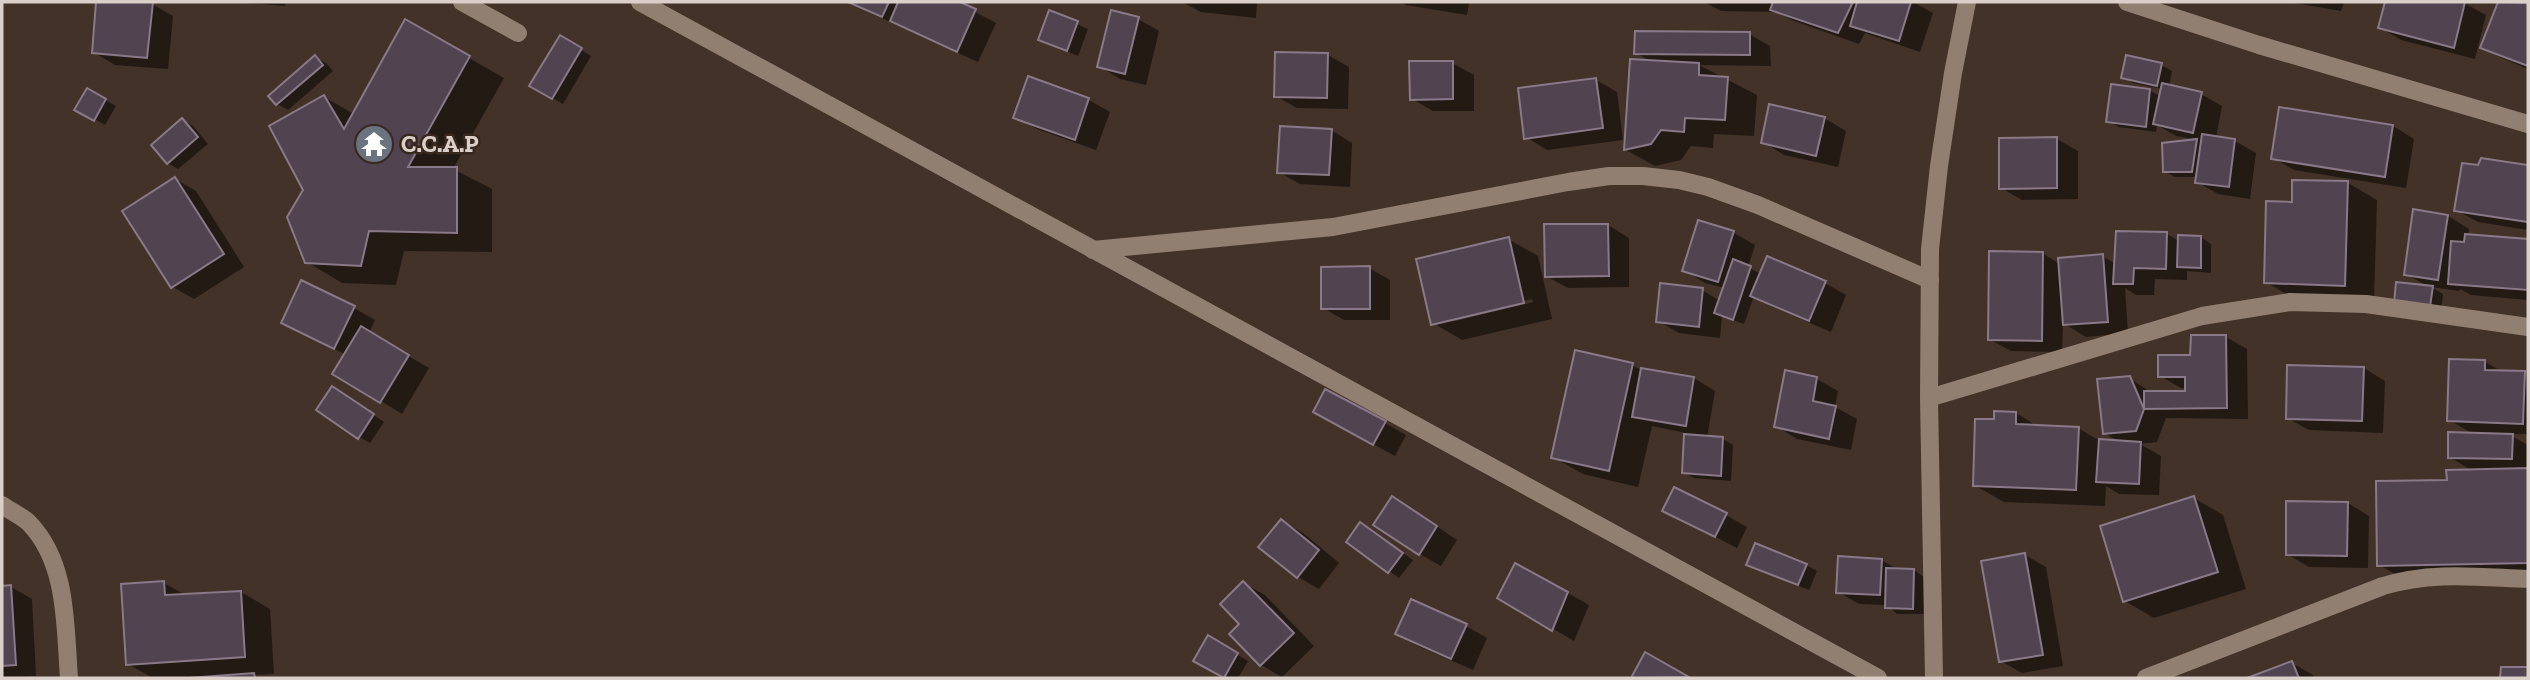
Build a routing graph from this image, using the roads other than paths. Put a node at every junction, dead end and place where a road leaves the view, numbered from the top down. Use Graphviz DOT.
graph roads {
  1 [pos="462,2"];
  2 [pos="640,2"];
  3 [pos="1967,2"];
  4 [pos="2127,2"];
  5 [pos="518,33"];
  6 [pos="2528,124"];
  7 [pos="1093,250"];
  8 [pos="1930,280"];
  9 [pos="2528,327"];
  10 [pos="1929,398"];
  11 [pos="2,505"];
  12 [pos="2528,579"];
  13 [pos="69,678"];
  14 [pos="1878,678"];
  15 [pos="1934,678"];
  16 [pos="2146,678"];
  1 -- 5 [label="street"];
  2 -- 7 [label="street"];
  3 -- 8 [label="street"];
  4 -- 6 [label="street"];
  7 -- 8 [label="street"];
  7 -- 14 [label="street"];
  8 -- 10 [label="street"];
  9 -- 10 [label="street"];
  10 -- 15 [label="street"];
  11 -- 13 [label="street"];
  12 -- 16 [label="street"];
}
